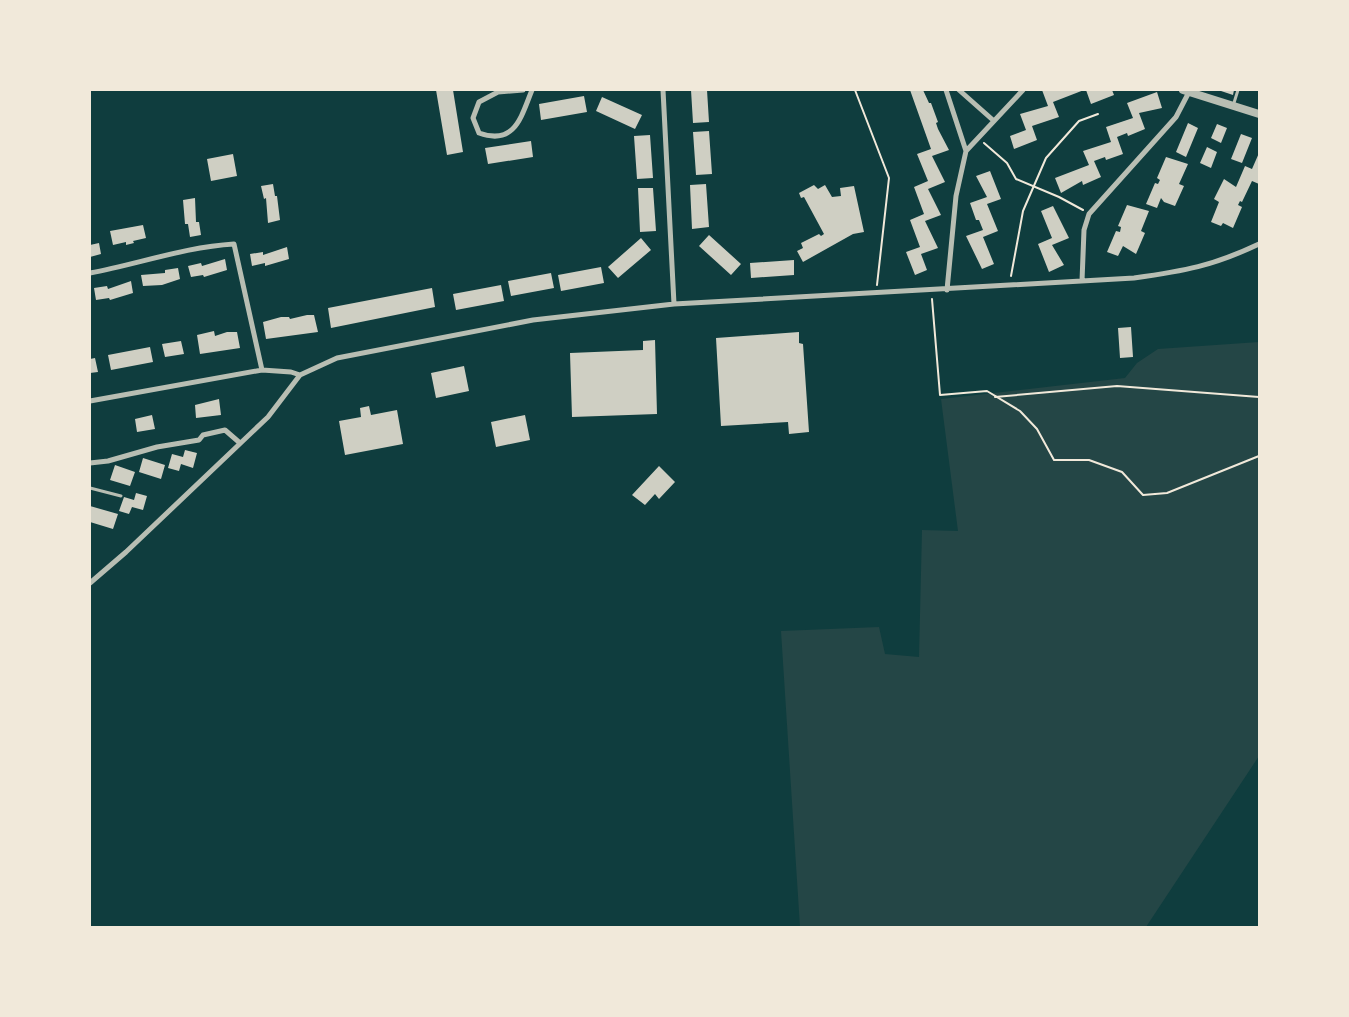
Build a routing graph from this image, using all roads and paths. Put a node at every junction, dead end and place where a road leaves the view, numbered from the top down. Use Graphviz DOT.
graph roads {
  1 [pos="523,90"];
  2 [pos="532,90"];
  3 [pos="663,90"];
  4 [pos="855,90"];
  5 [pos="946,90"];
  6 [pos="959,90"];
  7 [pos="1023,90"];
  8 [pos="1238,90"];
  9 [pos="1186,91"];
  10 [pos="1234,106"];
  11 [pos="1098,114"];
  12 [pos="1259,114"];
  13 [pos="994,121"];
  14 [pos="979,138"];
  15 [pos="966,151"];
  16 [pos="1034,187"];
  17 [pos="1090,214"];
  18 [pos="1259,244"];
  19 [pos="90,273"];
  20 [pos="1082,281"];
  21 [pos="1010,286"];
  22 [pos="947,290"];
  23 [pos="932,291"];
  24 [pos="876,294"];
  25 [pos="674,304"];
  26 [pos="262,370"];
  27 [pos="300,375"];
  28 [pos="995,397"];
  29 [pos="1259,397"];
  30 [pos="90,401"];
  31 [pos="240,443"];
  32 [pos="1259,456"];
  33 [pos="90,464"];
  34 [pos="90,488"];
  35 [pos="121,496"];
  36 [pos="90,583"];
  1 -- 2 [label="street"];
  3 -- 25 [label="street"];
  4 -- 24 [label="path"];
  5 -- 15 [label="street"];
  6 -- 13 [label="street"];
  7 -- 13 [label="street"];
  8 -- 10 [label="lane"];
  9 -- 10 [label="street"];
  9 -- 17 [label="street"];
  10 -- 12 [label="street"];
  11 -- 16 [label="path"];
  13 -- 14 [label="street"];
  14 -- 15 [label="street"];
  14 -- 16 [label="path"];
  15 -- 22 [label="street"];
  16 -- 17 [label="path"];
  16 -- 21 [label="path"];
  17 -- 20 [label="street"];
  18 -- 20 [label="street"];
  19 -- 26 [label="street"];
  20 -- 21 [label="street"];
  21 -- 22 [label="street"];
  22 -- 23 [label="street"];
  23 -- 24 [label="street"];
  23 -- 28 [label="path"];
  24 -- 25 [label="street"];
  25 -- 27 [label="street"];
  26 -- 27 [label="street"];
  26 -- 30 [label="street"];
  27 -- 31 [label="street"];
  28 -- 29 [label="path"];
  28 -- 32 [label="path"];
  31 -- 33 [label="street"];
  31 -- 36 [label="street"];
  34 -- 35 [label="lane"];
}
